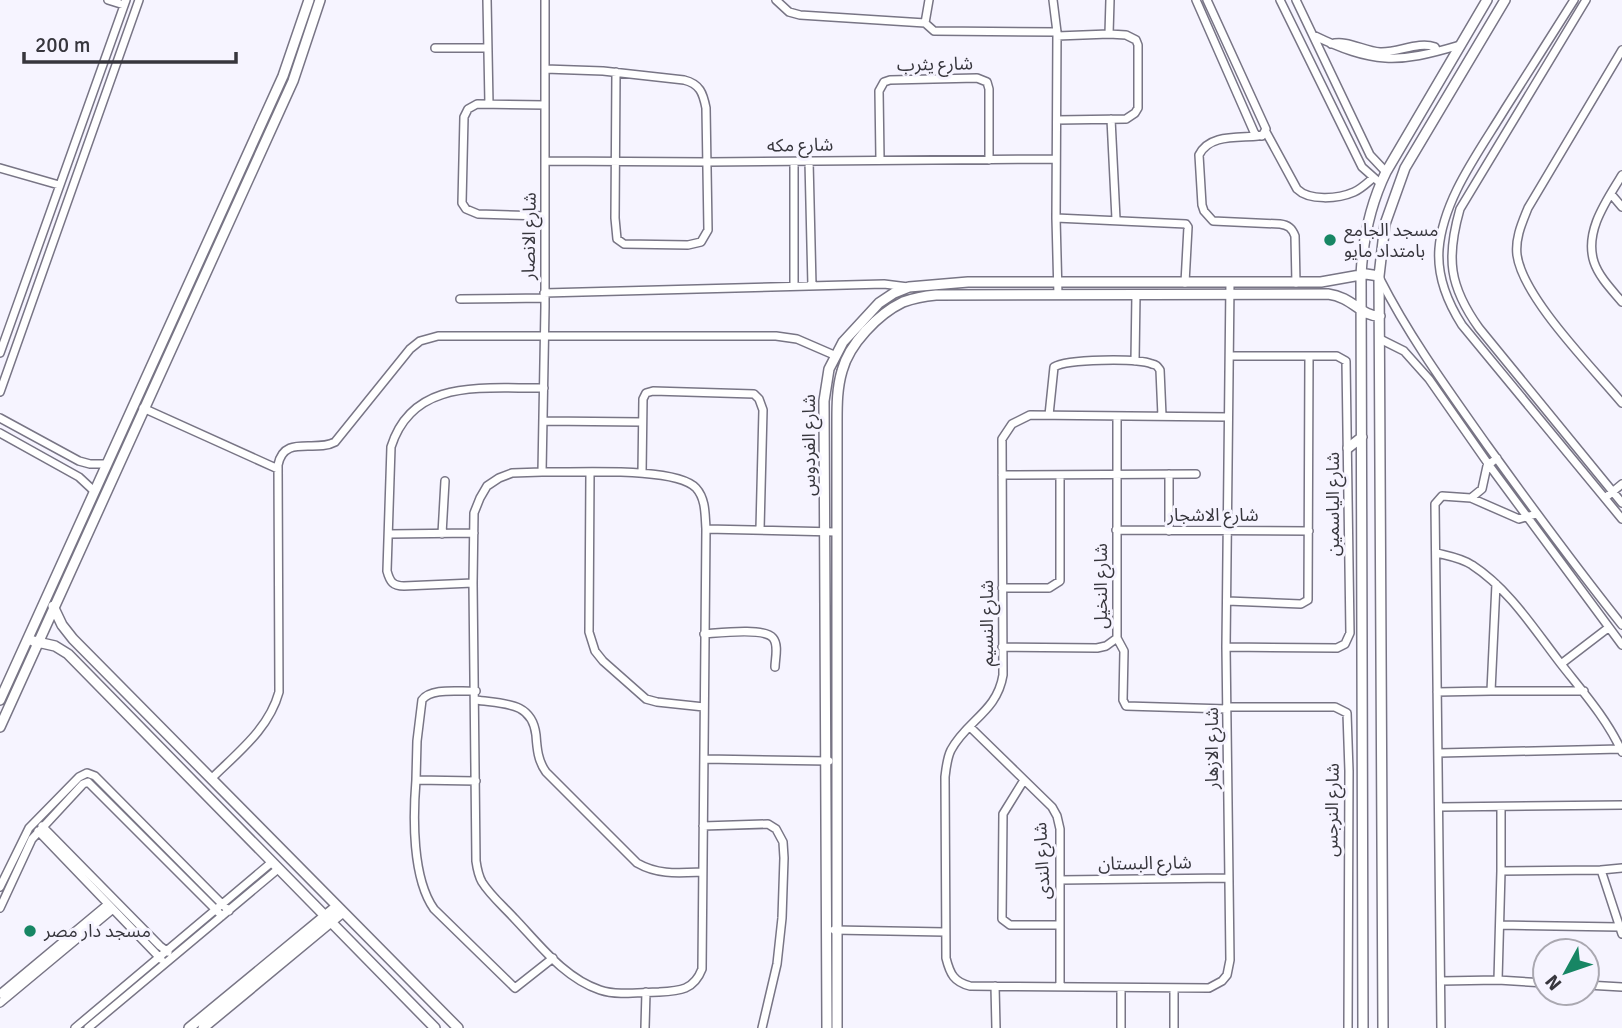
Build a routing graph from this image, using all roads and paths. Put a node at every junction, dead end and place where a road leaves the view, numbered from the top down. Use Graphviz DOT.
graph roads {
  1 [pos="108,0"];
  2 [pos="139,0"];
  3 [pos="309,0"];
  4 [pos="320,0"];
  5 [pos="487,0"];
  6 [pos="545,0"];
  7 [pos="776,0"];
  8 [pos="929,0"];
  9 [pos="1053,0"];
  10 [pos="1110,0"];
  11 [pos="1196,0"];
  12 [pos="1207,0"];
  13 [pos="1280,0"];
  14 [pos="1296,0"];
  15 [pos="1487,0"];
  16 [pos="1574,0"];
  17 [pos="1586,0"];
  18 [pos="1502,1"];
  19 [pos="125,3"];
  20 [pos="925,23"];
  21 [pos="1057,34"];
  22 [pos="1109,34"];
  23 [pos="1313,35"];
  24 [pos="1460,44"];
  25 [pos="435,48"];
  26 [pos="488,48"];
  27 [pos="1622,50"];
  28 [pos="545,69"];
  29 [pos="616,72"];
  30 [pos="489,104"];
  31 [pos="545,105"];
  32 [pos="1111,119"];
  33 [pos="1057,120"];
  34 [pos="1262,134"];
  35 [pos="880,159"];
  36 [pos="1056,159"];
  37 [pos="616,160"];
  38 [pos="989,160"];
  39 [pos="545,161"];
  40 [pos="809,161"];
  41 [pos="707,162"];
  42 [pos="794,162"];
  43 [pos="0,168"];
  44 [pos="1386,172"];
  45 [pos="1622,175"];
  46 [pos="1376,181"];
  47 [pos="59,185"];
  48 [pos="1611,194"];
  49 [pos="1622,207"];
  50 [pos="545,216"];
  51 [pos="1056,218"];
  52 [pos="1116,219"];
  53 [pos="1361,275"];
  54 [pos="1379,276"];
  55 [pos="1058,281"];
  56 [pos="1185,283"];
  57 [pos="1230,283"];
  58 [pos="1296,283"];
  59 [pos="794,286"];
  60 [pos="812,286"];
  61 [pos="909,287"];
  62 [pos="1230,294"];
  63 [pos="1058,295"];
  64 [pos="1136,295"];
  65 [pos="544,296"];
  66 [pos="460,299"];
  67 [pos="1622,302"];
  68 [pos="1362,312"];
  69 [pos="1380,316"];
  70 [pos="3,333"];
  71 [pos="545,336"];
  72 [pos="1380,339"];
  73 [pos="0,353"];
  74 [pos="834,355"];
  75 [pos="1230,356"];
  76 [pos="1309,356"];
  77 [pos="1135,361"];
  78 [pos="544,388"];
  79 [pos="0,392"];
  80 [pos="1536,398"];
  81 [pos="1621,401"];
  82 [pos="1527,404"];
  83 [pos="143,408"];
  84 [pos="1049,415"];
  85 [pos="1117,416"];
  86 [pos="1162,416"];
  87 [pos="1228,417"];
  88 [pos="0,418"];
  89 [pos="544,421"];
  90 [pos="642,422"];
  91 [pos="0,433"];
  92 [pos="1362,437"];
  93 [pos="121,445"];
  94 [pos="1348,448"];
  95 [pos="1497,458"];
  96 [pos="107,464"];
  97 [pos="1489,465"];
  98 [pos="278,469"];
  99 [pos="542,472"];
  100 [pos="590,473"];
  101 [pos="642,473"];
  102 [pos="1116,474"];
  103 [pos="1169,474"];
  104 [pos="1196,474"];
  105 [pos="1002,475"];
  106 [pos="1060,475"];
  107 [pos="445,481"];
  108 [pos="1622,484"];
  109 [pos="94,491"];
  110 [pos="1613,492"];
  111 [pos="1471,498"];
  112 [pos="1605,498"];
  113 [pos="1621,499"];
  114 [pos="1611,506"];
  115 [pos="1536,514"];
  116 [pos="1528,518"];
  117 [pos="1622,519"];
  118 [pos="706,529"];
  119 [pos="760,530"];
  120 [pos="1116,530"];
  121 [pos="1169,531"];
  122 [pos="1309,531"];
  123 [pos="825,532"];
  124 [pos="836,532"];
  125 [pos="1228,532"];
  126 [pos="474,533"];
  127 [pos="389,534"];
  128 [pos="442,534"];
  129 [pos="1437,553"];
  130 [pos="473,583"];
  131 [pos="1496,583"];
  132 [pos="1002,588"];
  133 [pos="47,596"];
  134 [pos="1227,601"];
  135 [pos="54,610"];
  136 [pos="1610,610"];
  137 [pos="1363,612"];
  138 [pos="1349,613"];
  139 [pos="1601,618"];
  140 [pos="1622,625"];
  141 [pos="1608,628"];
  142 [pos="704,634"];
  143 [pos="1117,638"];
  144 [pos="28,639"];
  145 [pos="39,643"];
  146 [pos="1622,645"];
  147 [pos="1002,647"];
  148 [pos="1226,648"];
  149 [pos="1562,664"];
  150 [pos="775,667"];
  151 [pos="476,691"];
  152 [pos="1491,691"];
  153 [pos="1584,691"];
  154 [pos="1437,692"];
  155 [pos="0,700"];
  156 [pos="476,700"];
  157 [pos="704,707"];
  158 [pos="1228,708"];
  159 [pos="0,727"];
  160 [pos="970,727"];
  161 [pos="1621,750"];
  162 [pos="1439,753"];
  163 [pos="704,759"];
  164 [pos="831,761"];
  165 [pos="1349,771"];
  166 [pos="1363,771"];
  167 [pos="82,774"];
  168 [pos="211,779"];
  169 [pos="1024,779"];
  170 [pos="416,780"];
  171 [pos="476,781"];
  172 [pos="85,783"];
  173 [pos="1622,805"];
  174 [pos="1440,807"];
  175 [pos="1501,808"];
  176 [pos="703,826"];
  177 [pos="40,828"];
  178 [pos="275,865"];
  179 [pos="1622,868"];
  180 [pos="1601,870"];
  181 [pos="702,872"];
  182 [pos="1501,872"];
  183 [pos="1229,878"];
  184 [pos="1060,880"];
  185 [pos="0,887"];
  186 [pos="110,907"];
  187 [pos="0,908"];
  188 [pos="340,909"];
  189 [pos="223,910"];
  190 [pos="328,919"];
  191 [pos="1059,925"];
  192 [pos="1500,925"];
  193 [pos="832,930"];
  194 [pos="1621,930"];
  195 [pos="945,932"];
  196 [pos="171,954"];
  197 [pos="553,958"];
  198 [pos="163,961"];
  199 [pos="1497,980"];
  200 [pos="1441,981"];
  201 [pos="1531,982"];
  202 [pos="995,986"];
  203 [pos="1060,986"];
  204 [pos="1601,986"];
  205 [pos="1622,987"];
  206 [pos="1174,988"];
  207 [pos="1121,989"];
  208 [pos="646,992"];
  209 [pos="0,994"];
  210 [pos="832,994"];
  211 [pos="0,1003"];
  212 [pos="75,1028"];
  213 [pos="88,1028"];
  214 [pos="189,1028"];
  215 [pos="203,1028"];
  216 [pos="435,1028"];
  217 [pos="458,1028"];
  218 [pos="645,1028"];
  219 [pos="762,1028"];
  220 [pos="827,1028"];
  221 [pos="837,1028"];
  222 [pos="996,1028"];
  223 [pos="1121,1028"];
  224 [pos="1174,1028"];
  225 [pos="1348,1028"];
  226 [pos="1363,1028"];
  227 [pos="1383,1028"];
  228 [pos="1441,1028"];
  1 -- 19 [label="street"];
  2 -- 79 [label="street"];
  3 -- 93 [label="street"];
  4 -- 83 [label="street"];
  5 -- 26 [label="street"];
  6 -- 28 [label="street, شارع الانصار"];
  7 -- 20 [label="street"];
  8 -- 20 [label="street"];
  9 -- 21 [label="street"];
  10 -- 22 [label="street"];
  11 -- 34 [label="street"];
  12 -- 34 [label="street"];
  13 -- 46 [label="street"];
  14 -- 23 [label="street"];
  15 -- 24 [label="street"];
  16 -- 82 [label="street"];
  17 -- 80 [label="street"];
  18 -- 54 [label="street"];
  19 -- 47 [label="street"];
  20 -- 21 [label="street"];
  21 -- 22 [label="street"];
  21 -- 33 [label="street"];
  22 -- 32 [label="street"];
  23 -- 24 [label="street"];
  23 -- 44 [label="street"];
  24 -- 44 [label="street"];
  25 -- 26 [label="street"];
  26 -- 30 [label="street"];
  27 -- 81 [label="street"];
  28 -- 29 [label="street"];
  28 -- 31 [label="street, شارع الانصار"];
  29 -- 37 [label="street"];
  29 -- 41 [label="street"];
  30 -- 31 [label="street"];
  30 -- 50 [label="street"];
  31 -- 39 [label="street, شارع الانصار"];
  32 -- 33 [label="street"];
  32 -- 52 [label="street"];
  33 -- 36 [label="street"];
  34 -- 46 [label="street"];
  34 -- 58 [label="street"];
  35 -- 38 [label="street, شارع مكه"];
  35 -- 38 [label="street, شارع يثرب"];
  35 -- 40 [label="street, شارع مكه"];
  36 -- 38 [label="street, شارع مكه"];
  36 -- 51 [label="street"];
  37 -- 39 [label="street, شارع مكه"];
  37 -- 41 [label="street, شارع مكه"];
  37 -- 41 [label="street"];
  39 -- 50 [label="street, شارع الانصار"];
  40 -- 42 [label="street, شارع مكه"];
  40 -- 60 [label="street"];
  41 -- 42 [label="street, شارع مكه"];
  42 -- 59 [label="street"];
  43 -- 47 [label="street"];
  44 -- 46 [label="street"];
  45 -- 48 [label="street"];
  46 -- 53 [label="street"];
  47 -- 70 [label="street"];
  48 -- 49 [label="street"];
  48 -- 67 [label="street"];
  50 -- 65 [label="street, شارع الانصار"];
  51 -- 52 [label="street"];
  51 -- 55 [label="street"];
  52 -- 56 [label="street"];
  53 -- 54 [label="street, شارع الفردوس"];
  53 -- 58 [label="street, شارع الفردوس"];
  53 -- 68 [label="street"];
  54 -- 69 [label="street"];
  54 -- 95 [label="street"];
  55 -- 56 [label="street, شارع الفردوس"];
  55 -- 61 [label="street, شارع الفردوس"];
  55 -- 63 [label="street"];
  56 -- 57 [label="street, شارع الفردوس"];
  57 -- 58 [label="street, شارع الفردوس"];
  57 -- 62 [label="street, شارع الازهار"];
  59 -- 60 [label="street"];
  59 -- 65 [label="street"];
  60 -- 61 [label="street"];
  61 -- 74 [label="street, شارع الفردوس"];
  62 -- 64 [label="street, شارع الفردوس"];
  62 -- 68 [label="street, شارع الفردوس"];
  62 -- 75 [label="street, شارع الازهار"];
  63 -- 64 [label="street, شارع الفردوس"];
  63 -- 124 [label="street, شارع الفردوس"];
  64 -- 77 [label="street"];
  65 -- 66 [label="street"];
  65 -- 71 [label="street, شارع الانصار"];
  68 -- 69 [label="street, شارع الفردوس"];
  68 -- 92 [label="street"];
  69 -- 72 [label="street"];
  70 -- 73 [label="street"];
  71 -- 74 [label="street"];
  71 -- 78 [label="street, شارع الانصار"];
  71 -- 98 [label="street"];
  72 -- 97 [label="street"];
  72 -- 227 [label="street"];
  74 -- 123 [label="street, شارع الفردوس"];
  75 -- 76 [label="street, شارع الياسمين"];
  75 -- 87 [label="street, شارع الازهار"];
  76 -- 94 [label="street, شارع الياسمين"];
  76 -- 122 [label="street"];
  77 -- 84 [label="street"];
  77 -- 86 [label="street"];
  78 -- 89 [label="street, شارع الانصار"];
  78 -- 127 [label="street"];
  80 -- 82 [label="street"];
  80 -- 110 [label="street"];
  82 -- 112 [label="street"];
  83 -- 93 [label="street"];
  83 -- 98 [label="street"];
  84 -- 85 [label="street, شارع النسيم"];
  84 -- 105 [label="street, شارع النسيم"];
  85 -- 86 [label="street, شارع النسيم"];
  85 -- 102 [label="street, شارع النخيل"];
  86 -- 87 [label="street, شارع النسيم"];
  87 -- 125 [label="street, شارع الازهار"];
  88 -- 96 [label="street"];
  89 -- 90 [label="street"];
  89 -- 99 [label="street, شارع الانصار"];
  90 -- 101 [label="street"];
  90 -- 119 [label="street"];
  91 -- 109 [label="street"];
  92 -- 94 [label="street"];
  92 -- 137 [label="street"];
  93 -- 96 [label="street"];
  93 -- 135 [label="street"];
  94 -- 138 [label="street, شارع الياسمين"];
  95 -- 97 [label="street"];
  95 -- 115 [label="street"];
  96 -- 109 [label="street"];
  97 -- 111 [label="street"];
  97 -- 116 [label="street"];
  98 -- 168 [label="street"];
  99 -- 100 [label="street"];
  99 -- 126 [label="street"];
  100 -- 101 [label="street"];
  100 -- 157 [label="street"];
  101 -- 118 [label="street"];
  102 -- 103 [label="street"];
  102 -- 106 [label="street"];
  102 -- 120 [label="street, شارع النخيل"];
  103 -- 104 [label="street"];
  103 -- 121 [label="street"];
  105 -- 106 [label="street"];
  105 -- 132 [label="street, شارع النسيم"];
  106 -- 132 [label="street"];
  107 -- 128 [label="street"];
  108 -- 110 [label="street"];
  109 -- 133 [label="street"];
  110 -- 112 [label="street"];
  110 -- 113 [label="street"];
  111 -- 116 [label="street"];
  111 -- 129 [label="street"];
  112 -- 114 [label="street"];
  113 -- 114 [label="street"];
  114 -- 117 [label="street"];
  115 -- 116 [label="street"];
  115 -- 136 [label="street"];
  116 -- 139 [label="street"];
  118 -- 119 [label="street"];
  118 -- 142 [label="street"];
  119 -- 123 [label="street"];
  120 -- 121 [label="street, شارع الاشجار"];
  120 -- 143 [label="street, شارع النخيل"];
  121 -- 125 [label="street, شارع الاشجار"];
  122 -- 125 [label="street, شارع الاشجار"];
  122 -- 134 [label="street"];
  123 -- 124 [label="street"];
  123 -- 164 [label="street, شارع الفردوس"];
  124 -- 164 [label="street, شارع الفردوس"];
  125 -- 134 [label="street, شارع الازهار"];
  126 -- 128 [label="street"];
  126 -- 130 [label="street"];
  127 -- 128 [label="street"];
  127 -- 130 [label="street"];
  129 -- 131 [label="street"];
  129 -- 154 [label="street"];
  130 -- 151 [label="street"];
  131 -- 149 [label="street"];
  131 -- 152 [label="street"];
  132 -- 147 [label="street, شارع النسيم"];
  133 -- 135 [label="street"];
  133 -- 144 [label="street"];
  134 -- 148 [label="street, شارع الازهار"];
  135 -- 145 [label="street"];
  135 -- 168 [label="street"];
  136 -- 139 [label="street"];
  136 -- 140 [label="street"];
  137 -- 138 [label="street"];
  137 -- 166 [label="street"];
  138 -- 148 [label="street, شارع الياسمين"];
  139 -- 141 [label="street"];
  141 -- 146 [label="street"];
  141 -- 149 [label="street"];
  142 -- 150 [label="street"];
  142 -- 157 [label="street"];
  143 -- 147 [label="street, شارع النخيل"];
  143 -- 158 [label="street"];
  144 -- 145 [label="street"];
  144 -- 155 [label="street"];
  145 -- 159 [label="street"];
  145 -- 178 [label="street"];
  147 -- 160 [label="street, شارع النسيم"];
  148 -- 158 [label="street, شارع الازهار"];
  149 -- 153 [label="street"];
  151 -- 156 [label="street"];
  151 -- 170 [label="street"];
  152 -- 153 [label="street"];
  152 -- 154 [label="street"];
  153 -- 161 [label="street"];
  154 -- 162 [label="street"];
  156 -- 171 [label="street"];
  156 -- 181 [label="street"];
  157 -- 163 [label="street"];
  158 -- 165 [label="street, شارع النرجس"];
  158 -- 183 [label="street, شارع الازهار"];
  160 -- 169 [label="street, شارع الندى"];
  160 -- 195 [label="street, شارع النسيم"];
  161 -- 162 [label="street"];
  162 -- 174 [label="street"];
  163 -- 164 [label="street"];
  163 -- 176 [label="street"];
  164 -- 193 [label="street, شارع الفردوس"];
  165 -- 166 [label="street"];
  165 -- 225 [label="street, شارع النرجس"];
  166 -- 226 [label="street"];
  167 -- 172 [label="street"];
  167 -- 185 [label="street"];
  167 -- 189 [label="street"];
  168 -- 188 [label="street"];
  169 -- 184 [label="street, شارع الندى"];
  169 -- 191 [label="street"];
  170 -- 171 [label="street"];
  170 -- 197 [label="street"];
  171 -- 197 [label="street"];
  172 -- 177 [label="street"];
  172 -- 189 [label="street"];
  173 -- 175 [label="street"];
  174 -- 175 [label="street"];
  174 -- 200 [label="street"];
  175 -- 182 [label="street"];
  176 -- 181 [label="street"];
  176 -- 219 [label="street"];
  177 -- 186 [label="street"];
  177 -- 187 [label="street"];
  177 -- 196 [label="street"];
  178 -- 189 [label="street"];
  178 -- 190 [label="street"];
  179 -- 180 [label="street"];
  180 -- 182 [label="street"];
  180 -- 194 [label="street"];
  181 -- 208 [label="street"];
  182 -- 192 [label="street"];
  183 -- 184 [label="street, شارع البستان"];
  183 -- 206 [label="street, شارع الازهار"];
  184 -- 191 [label="street, شارع الندى"];
  186 -- 198 [label="street"];
  186 -- 209 [label="street"];
  186 -- 211 [label="street"];
  188 -- 190 [label="street"];
  188 -- 217 [label="street"];
  189 -- 196 [label="street"];
  190 -- 214 [label="street"];
  190 -- 215 [label="street"];
  190 -- 216 [label="street"];
  191 -- 203 [label="street, شارع الندى"];
  192 -- 194 [label="street"];
  192 -- 199 [label="street"];
  193 -- 195 [label="street"];
  193 -- 210 [label="street, شارع الفردوس"];
  195 -- 202 [label="street, شارع النسيم"];
  196 -- 198 [label="street"];
  197 -- 208 [label="street"];
  198 -- 212 [label="street"];
  198 -- 213 [label="street"];
  199 -- 200 [label="street"];
  199 -- 201 [label="street"];
  200 -- 228 [label="street"];
  202 -- 203 [label="street, شارع الازهار"];
  202 -- 222 [label="street"];
  203 -- 207 [label="street, شارع الازهار"];
  204 -- 205 [label="street"];
  206 -- 207 [label="street, شارع الازهار"];
  206 -- 224 [label="street"];
  207 -- 223 [label="street"];
  208 -- 218 [label="street"];
  210 -- 220 [label="street, شارع الفردوس"];
  210 -- 221 [label="street, شارع الفردوس"];
}
